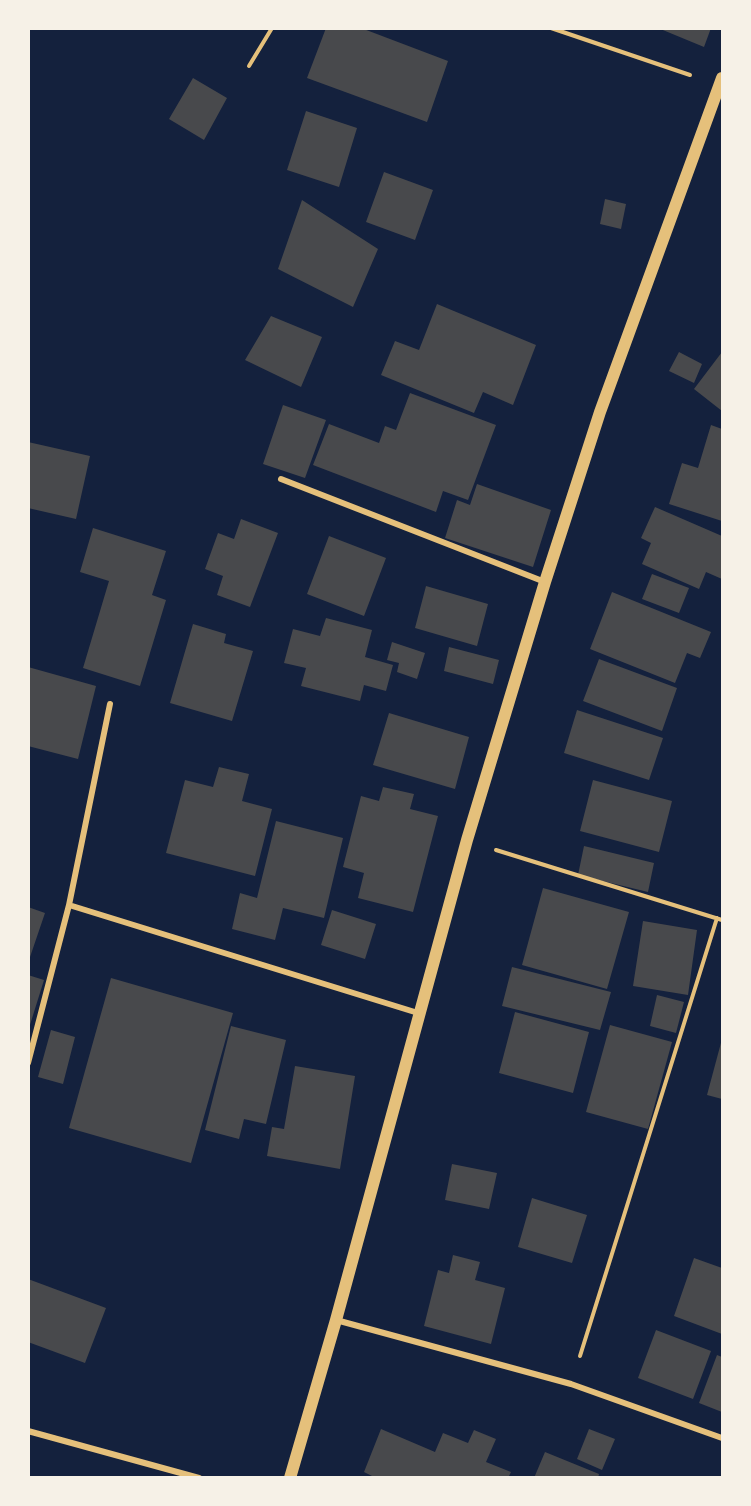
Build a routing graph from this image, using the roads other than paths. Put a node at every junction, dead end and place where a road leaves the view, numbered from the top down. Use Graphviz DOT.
graph roads {
  1 [pos="721,81"];
  2 [pos="281,479"];
  3 [pos="545,582"];
  4 [pos="110,704"];
  5 [pos="69,905"];
  6 [pos="418,1013"];
  7 [pos="28,1062"];
  8 [pos="336,1320"];
  9 [pos="28,1431"];
  10 [pos="723,1438"];
  11 [pos="199,1478"];
  12 [pos="290,1478"];
  1 -- 3 [label="main road"];
  2 -- 3 [label="street"];
  3 -- 6 [label="main road"];
  4 -- 5 [label="street"];
  5 -- 6 [label="street"];
  5 -- 7 [label="street"];
  6 -- 8 [label="main road"];
  8 -- 10 [label="street"];
  8 -- 12 [label="main road"];
  9 -- 11 [label="street"];
}
